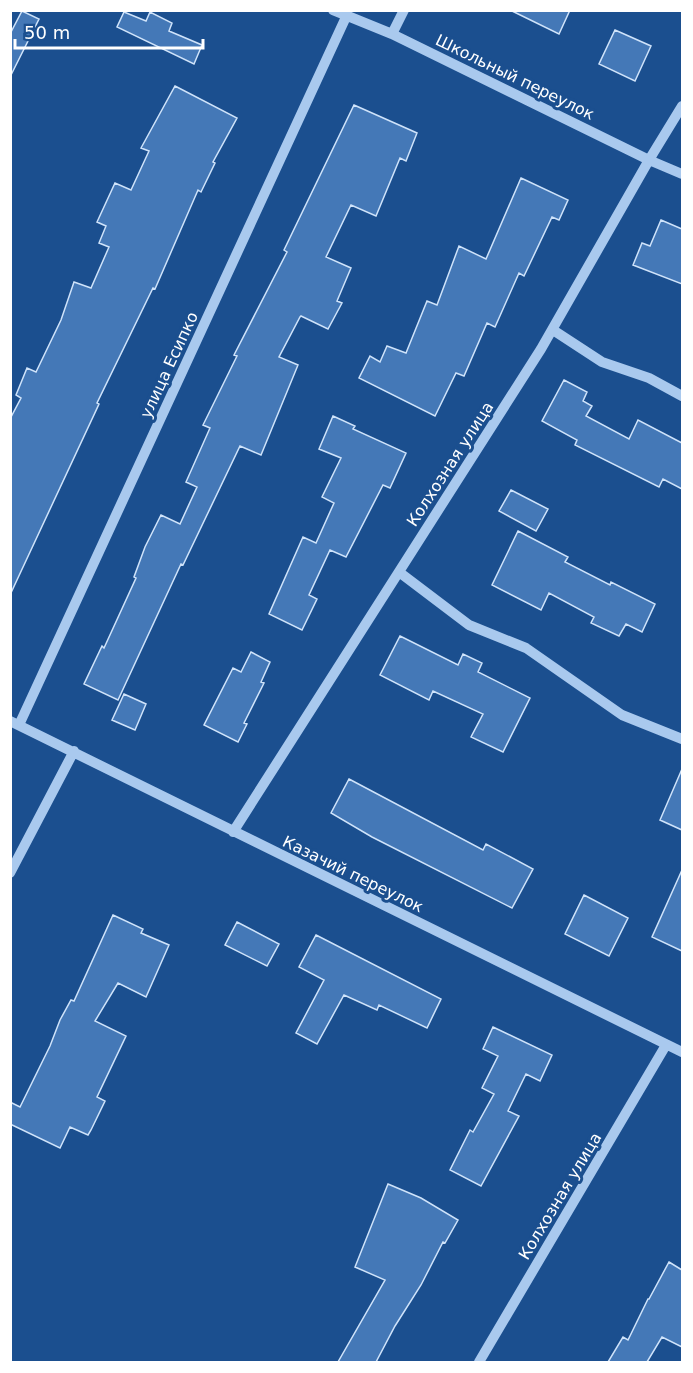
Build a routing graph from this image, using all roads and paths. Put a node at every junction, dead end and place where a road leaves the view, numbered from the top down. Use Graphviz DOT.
graph roads {
  1 [pos="333,10"];
  2 [pos="404,10"];
  3 [pos="346,17"];
  4 [pos="392,34"];
  5 [pos="682,106"];
  6 [pos="649,160"];
  7 [pos="682,174"];
  8 [pos="553,330"];
  9 [pos="682,396"];
  10 [pos="399,572"];
  11 [pos="15,723"];
  12 [pos="682,739"];
  13 [pos="74,751"];
  14 [pos="233,832"];
  15 [pos="10,873"];
  16 [pos="666,1045"];
  17 [pos="682,1052"];
  18 [pos="479,1362"];
  1 -- 3 [label="street, Школьный переулок"];
  2 -- 4 [label="street"];
  3 -- 4 [label="street, Школьный переулок"];
  3 -- 11 [label="street, улица Есипко"];
  4 -- 6 [label="street, Школьный переулок"];
  5 -- 6 [label="street, Колхозная улица"];
  6 -- 7 [label="street, Школьный переулок"];
  6 -- 8 [label="street, Колхозная улица"];
  8 -- 9 [label="street"];
  8 -- 10 [label="street, Колхозная улица"];
  10 -- 12 [label="street"];
  10 -- 14 [label="street, Колхозная улица"];
  11 -- 13 [label="street, Казачий переулок"];
  13 -- 14 [label="street, Казачий переулок"];
  13 -- 15 [label="street"];
  14 -- 16 [label="street, Казачий переулок"];
  16 -- 17 [label="street, Казачий переулок"];
  16 -- 18 [label="street, Колхозная улица"];
}
